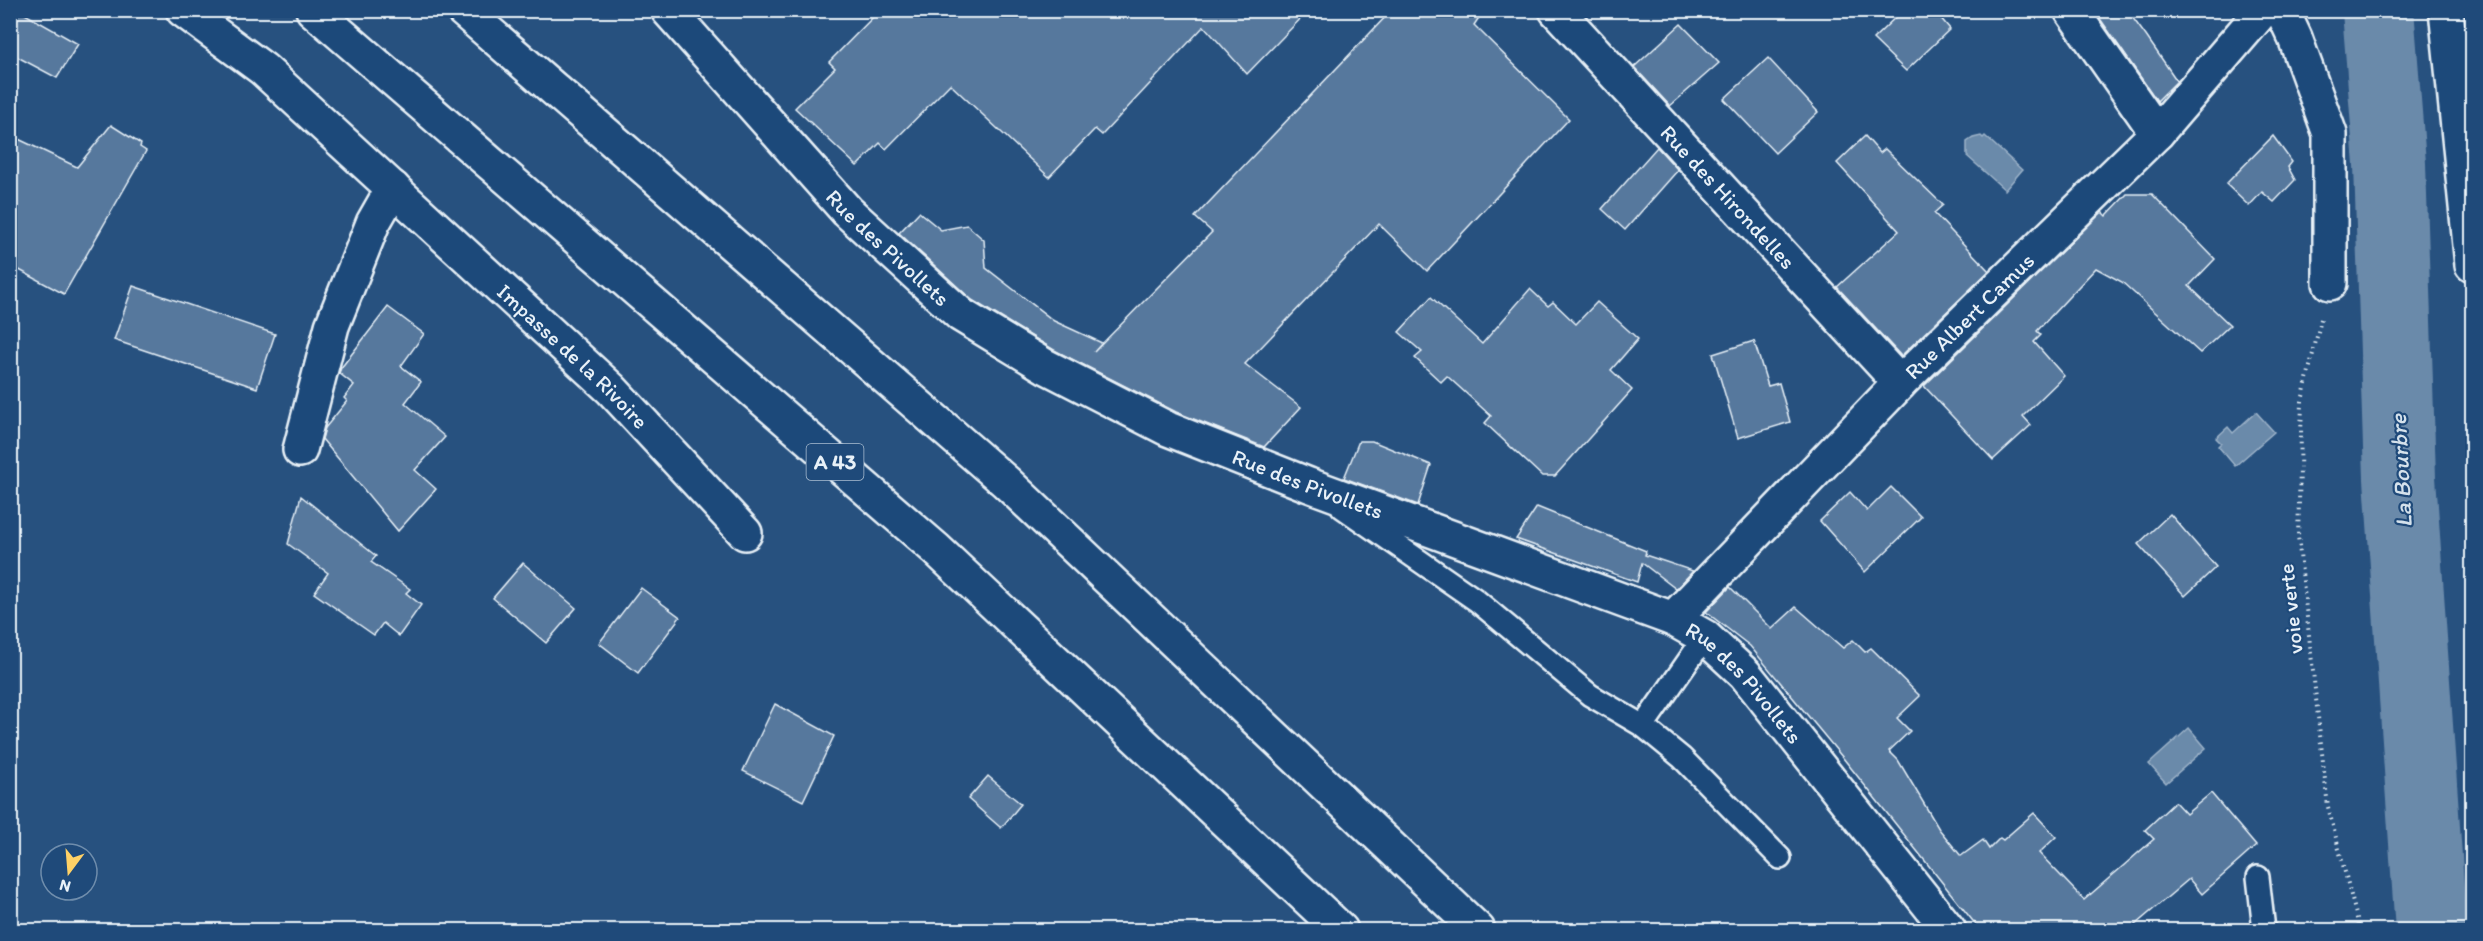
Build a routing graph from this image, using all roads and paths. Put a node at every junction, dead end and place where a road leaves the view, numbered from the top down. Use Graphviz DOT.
graph roads {
  1 [pos="183,10"];
  2 [pos="313,10"];
  3 [pos="463,10"];
  4 [pos="668,10"];
  5 [pos="1556,10"];
  6 [pos="2071,10"];
  7 [pos="2264,10"];
  8 [pos="2282,10"];
  9 [pos="2446,10"];
  10 [pos="2157,133"];
  11 [pos="393,188"];
  12 [pos="2472,265"];
  13 [pos="2330,283"];
  14 [pos="1900,383"];
  15 [pos="300,450"];
  16 [pos="1309,485"];
  17 [pos="745,533"];
  18 [pos="1673,619"];
  19 [pos="1705,637"];
  20 [pos="2472,648"];
  21 [pos="2472,716"];
  22 [pos="1643,726"];
  23 [pos="1780,858"];
  24 [pos="2258,877"];
  25 [pos="1341,930"];
  26 [pos="1478,930"];
  27 [pos="1948,930"];
  28 [pos="2264,930"];
  29 [pos="2360,930"];
  1 -- 11 [label="main road, Impasse de la Rivoire"];
  2 -- 25 [label="main road, A 43"];
  3 -- 26 [label="main road"];
  4 -- 16 [label="main road, Rue des Pivollets"];
  5 -- 14 [label="main road, Rue des Hirondelles"];
  6 -- 10 [label="main road"];
  7 -- 10 [label="main road, Rue Albert Camus"];
  8 -- 13 [label="main road"];
  9 -- 12 [label="main road"];
  10 -- 14 [label="main road, Rue Albert Camus"];
  11 -- 15 [label="main road"];
  11 -- 17 [label="main road, Impasse de la Rivoire"];
  13 -- 29 [label="path, voie verte"];
  14 -- 18 [label="main road, Rue Albert Camus"];
  16 -- 18 [label="main road, Rue des Pivollets"];
  16 -- 22 [label="lane"];
  18 -- 19 [label="main road, Rue des Pivollets"];
  19 -- 22 [label="lane"];
  19 -- 27 [label="main road, Rue des Pivollets"];
  20 -- 21 [label="path"];
  22 -- 23 [label="lane"];
  24 -- 28 [label="lane"];
}
